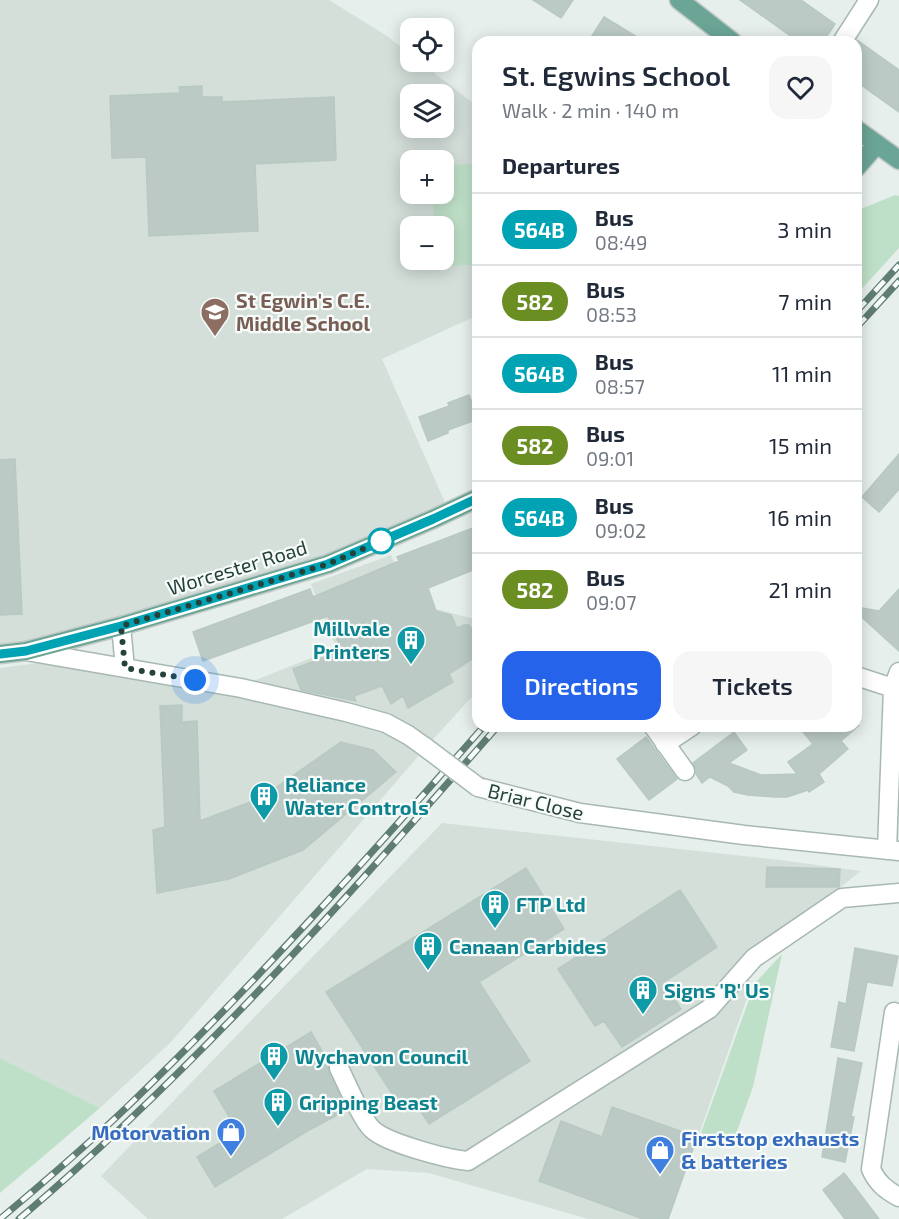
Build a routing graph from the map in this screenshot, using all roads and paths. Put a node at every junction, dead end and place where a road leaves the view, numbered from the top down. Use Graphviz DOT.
graph roads {
  1 [pos="679,0"];
  2 [pos="869,0"];
  3 [pos="725,36"];
  4 [pos="846,36"];
  5 [pos="862,133"];
  6 [pos="877,144"];
  7 [pos="899,160"];
  8 [pos="862,161"];
  9 [pos="472,501"];
  10 [pos="121,626"];
  11 [pos="26,651"];
  12 [pos="0,654"];
  13 [pos="125,668"];
  14 [pos="862,677"];
  15 [pos="896,680"];
  16 [pos="657,732"];
  17 [pos="683,732"];
  18 [pos="665,744"];
  19 [pos="685,771"];
  20 [pos="893,851"];
  21 [pos="899,893"];
  22 [pos="890,1011"];
  23 [pos="339,1068"];
  24 [pos="899,1197"];
  1 -- 3 [label="main road"];
  2 -- 4 [label="street"];
  5 -- 6 [label="main road"];
  6 -- 7 [label="main road"];
  6 -- 8 [label="main road"];
  9 -- 10 [label="main road, Worcester Road"];
  10 -- 11 [label="main road, Worcester Road"];
  10 -- 13 [label="street"];
  11 -- 12 [label="main road, Worcester Road"];
  11 -- 13 [label="street, Briar Close"];
  13 -- 20 [label="street, Briar Close, bridge"];
  14 -- 15 [label="street"];
  15 -- 20 [label="street"];
  16 -- 18 [label="street"];
  17 -- 18 [label="street"];
  18 -- 19 [label="street"];
  21 -- 23 [label="street"];
  22 -- 24 [label="street"];
}
